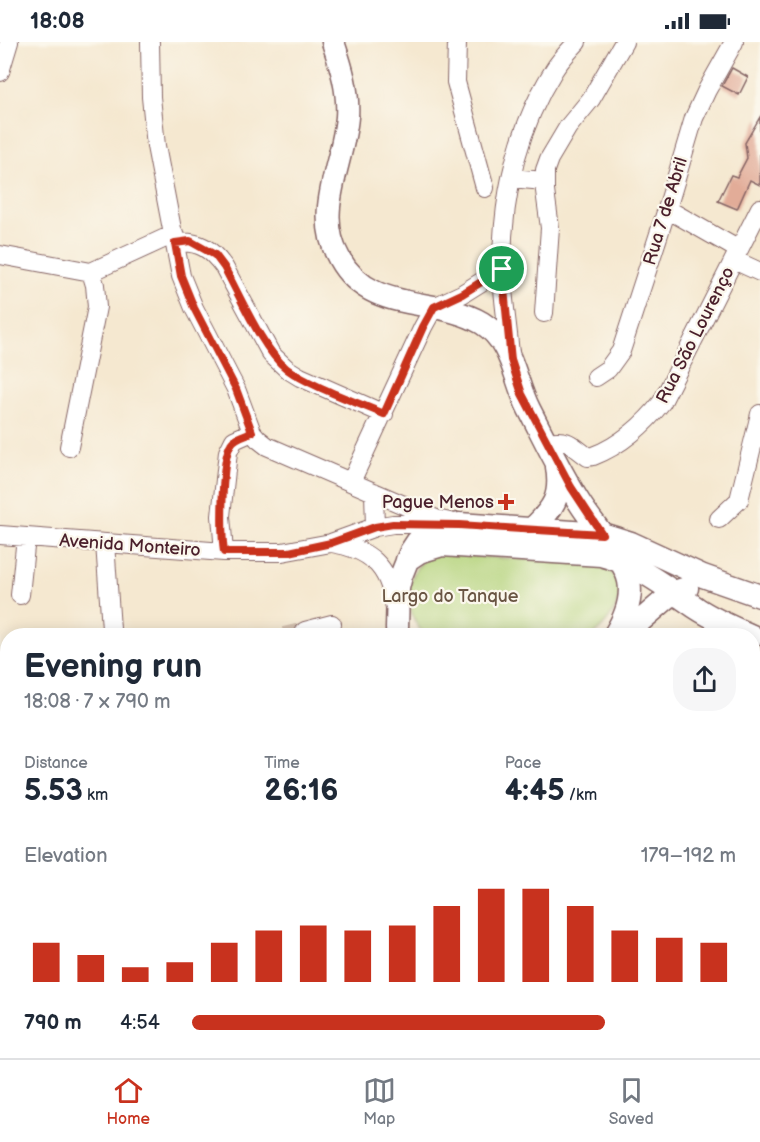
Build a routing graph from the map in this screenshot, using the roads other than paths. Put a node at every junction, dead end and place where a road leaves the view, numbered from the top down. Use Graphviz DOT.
graph roads {
  1 [pos="9,42"];
  2 [pos="150,42"];
  3 [pos="333,42"];
  4 [pos="457,42"];
  5 [pos="577,42"];
  6 [pos="624,42"];
  7 [pos="734,42"];
  8 [pos="0,72"];
  9 [pos="511,178"];
  10 [pos="544,181"];
  11 [pos="484,188"];
  12 [pos="667,209"];
  13 [pos="757,220"];
  14 [pos="175,238"];
  15 [pos="0,255"];
  16 [pos="737,255"];
  17 [pos="502,269"];
  18 [pos="91,272"];
  19 [pos="760,272"];
  20 [pos="434,307"];
  21 [pos="544,313"];
  22 [pos="511,360"];
  23 [pos="596,377"];
  24 [pos="384,414"];
  25 [pos="760,414"];
  26 [pos="252,432"];
  27 [pos="69,447"];
  28 [pos="551,449"];
  29 [pos="351,482"];
  30 [pos="374,492"];
  31 [pos="555,502"];
  32 [pos="580,504"];
  33 [pos="719,519"];
  34 [pos="459,525"];
  35 [pos="375,527"];
  36 [pos="532,529"];
  37 [pos="602,534"];
  38 [pos="0,535"];
  39 [pos="26,537"];
  40 [pos="358,541"];
  41 [pos="105,543"];
  42 [pos="224,552"];
  43 [pos="618,559"];
  44 [pos="407,561"];
  45 [pos="674,592"];
  46 [pos="20,596"];
  47 [pos="760,596"];
  48 [pos="332,624"];
  49 [pos="111,628"];
  50 [pos="317,628"];
  51 [pos="397,628"];
  52 [pos="398,628"];
  53 [pos="618,628"];
  54 [pos="632,628"];
  55 [pos="735,628"];
  1 -- 8 [label="street"];
  2 -- 14 [label="street"];
  3 -- 20 [label="main road"];
  4 -- 11 [label="street"];
  5 -- 9 [label="street"];
  6 -- 10 [label="street"];
  7 -- 12 [label="street, Rua 7 de Abril"];
  9 -- 10 [label="street"];
  9 -- 17 [label="street"];
  10 -- 21 [label="street"];
  12 -- 16 [label="street"];
  12 -- 23 [label="street, Rua 7 de Abril"];
  13 -- 16 [label="street, Rua São Lourenço"];
  14 -- 18 [label="street"];
  14 -- 24 [label="street"];
  14 -- 26 [label="street"];
  15 -- 18 [label="street"];
  16 -- 19 [label="street"];
  16 -- 28 [label="street, Rua São Lourenço"];
  17 -- 20 [label="street"];
  17 -- 22 [label="street"];
  18 -- 27 [label="street"];
  20 -- 22 [label="main road"];
  20 -- 24 [label="street"];
  22 -- 28 [label="main road"];
  24 -- 29 [label="street"];
  25 -- 33 [label="street"];
  26 -- 29 [label="street"];
  26 -- 42 [label="street"];
  28 -- 31 [label="main road"];
  28 -- 32 [label="main road"];
  29 -- 30 [label="street"];
  30 -- 34 [label="street"];
  30 -- 35 [label="street"];
  31 -- 32 [label="main road"];
  31 -- 36 [label="main road"];
  32 -- 37 [label="main road"];
  34 -- 35 [label="street"];
  34 -- 36 [label="main road"];
  34 -- 44 [label="main road"];
  35 -- 40 [label="street"];
  36 -- 37 [label="main road"];
  37 -- 43 [label="main road"];
  37 -- 47 [label="main road"];
  38 -- 39 [label="street, Avenida Monteiro"];
  39 -- 41 [label="street, Avenida Monteiro"];
  39 -- 46 [label="street"];
  40 -- 42 [label="street, Avenida Monteiro"];
  40 -- 51 [label="street"];
  41 -- 42 [label="street, Avenida Monteiro"];
  41 -- 49 [label="street"];
  43 -- 44 [label="main road"];
  43 -- 45 [label="main road"];
  43 -- 53 [label="main road"];
  44 -- 52 [label="main road"];
  45 -- 47 [label="main road"];
  45 -- 54 [label="main road"];
  45 -- 55 [label="main road"];
  48 -- 50 [label="street"];
}
